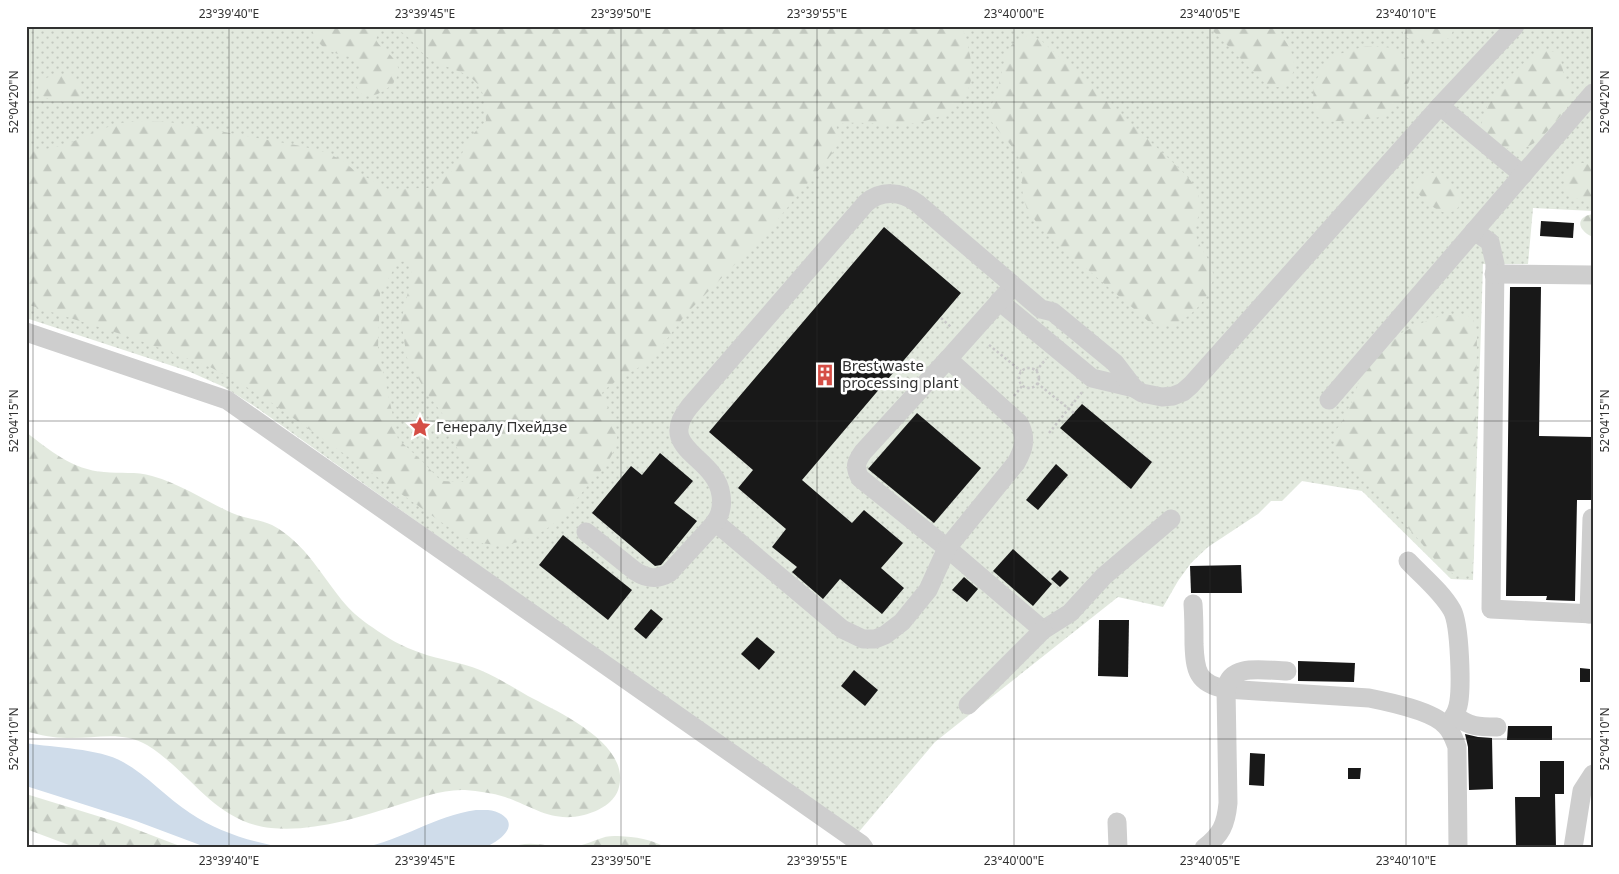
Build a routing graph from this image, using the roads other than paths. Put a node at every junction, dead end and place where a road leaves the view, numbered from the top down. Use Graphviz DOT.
graph roads {
  1 [pos="1514,26"];
  2 [pos="1593,93"];
  3 [pos="1440,106"];
  4 [pos="1523,175"];
  5 [pos="1474,231"];
  6 [pos="1494,274"];
  7 [pos="1593,275"];
  8 [pos="1013,286"];
  9 [pos="999,301"];
  10 [pos="26,332"];
  11 [pos="948,360"];
  12 [pos="1134,388"];
  13 [pos="1329,400"];
  14 [pos="1593,518"];
  15 [pos="1172,520"];
  16 [pos="715,522"];
  17 [pos="586,532"];
  18 [pos="947,548"];
  19 [pos="1408,561"];
  20 [pos="1193,604"];
  21 [pos="1591,614"];
  22 [pos="1043,630"];
  23 [pos="1287,671"];
  24 [pos="1226,689"];
  25 [pos="968,705"];
  26 [pos="1450,720"];
  27 [pos="1497,726"];
  28 [pos="1593,774"];
  29 [pos="1117,822"];
  30 [pos="864,848"];
  31 [pos="1118,848"];
  32 [pos="1204,848"];
  33 [pos="1458,848"];
  34 [pos="1572,848"];
  1 -- 3 [label="lane"];
  2 -- 4 [label="lane"];
  3 -- 4 [label="lane"];
  3 -- 12 [label="lane"];
  4 -- 5 [label="lane"];
  5 -- 6 [label="lane"];
  5 -- 13 [label="lane"];
  6 -- 7 [label="lane"];
  6 -- 21 [label="lane"];
  8 -- 9 [label="lane"];
  8 -- 12 [label="lane"];
  8 -- 16 [label="lane"];
  9 -- 11 [label="lane"];
  9 -- 12 [label="lane"];
  10 -- 30 [label="lane"];
  11 -- 18 [label="lane"];
  11 -- 18 [label="lane"];
  14 -- 21 [label="lane"];
  15 -- 22 [label="lane"];
  16 -- 17 [label="lane"];
  16 -- 18 [label="lane"];
  18 -- 22 [label="lane"];
  19 -- 26 [label="lane"];
  20 -- 24 [label="lane"];
  22 -- 25 [label="lane"];
  23 -- 24 [label="lane"];
  24 -- 26 [label="lane"];
  24 -- 32 [label="lane"];
  26 -- 27 [label="lane"];
  26 -- 33 [label="lane"];
  28 -- 34 [label="lane"];
  29 -- 31 [label="lane"];
}
